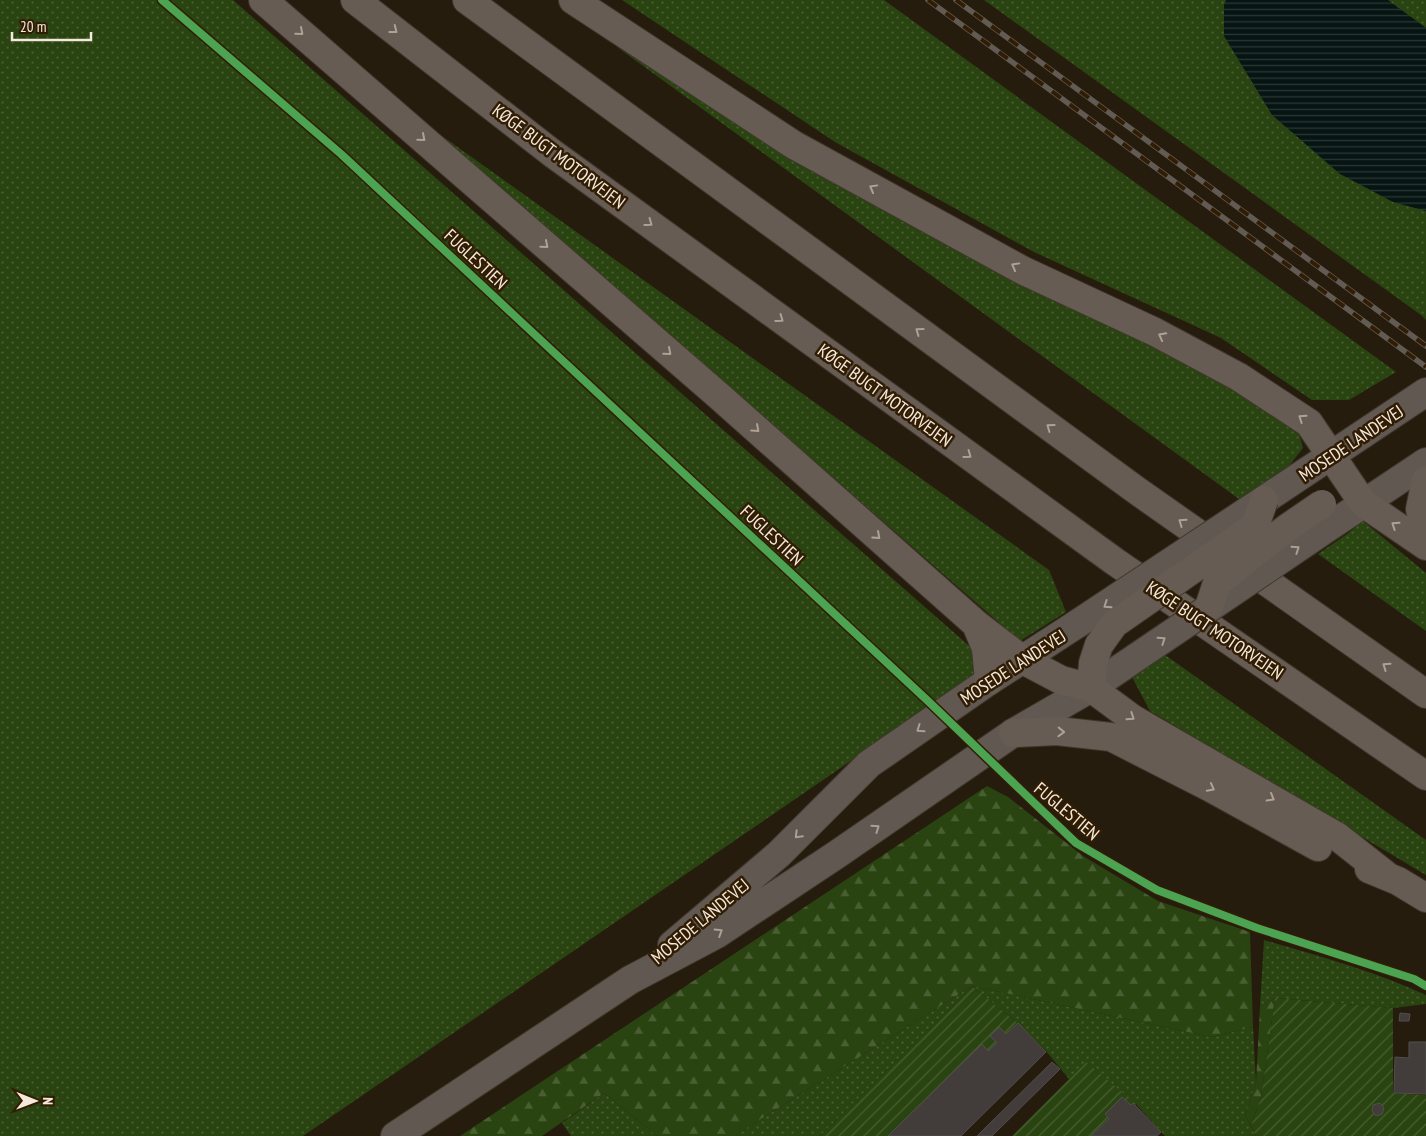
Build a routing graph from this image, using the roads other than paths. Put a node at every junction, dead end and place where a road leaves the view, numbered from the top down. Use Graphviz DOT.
graph roads {
  1 [pos="263,0"];
  2 [pos="355,0"];
  3 [pos="467,0"];
  4 [pos="573,0"];
  5 [pos="1423,394"];
  6 [pos="1332,456"];
  7 [pos="1426,462"];
  8 [pos="1426,480"];
  9 [pos="1264,500"];
  10 [pos="1363,504"];
  11 [pos="1329,513"];
  12 [pos="1426,536"];
  13 [pos="1426,546"];
  14 [pos="1210,607"];
  15 [pos="976,624"];
  16 [pos="1023,660"];
  17 [pos="989,681"];
  18 [pos="1091,688"];
  19 [pos="1426,694"];
  20 [pos="1012,733"];
  21 [pos="1426,776"];
  22 [pos="1386,875"];
  23 [pos="1426,898"];
  24 [pos="630,980"];
  25 [pos="395,1136"];
  1 -- 15 [label="highway, one-way"];
  2 -- 21 [label="highway, KØGE BUGT MOTORVEJEN, one-way"];
  19 -- 3 [label="highway, one-way"];
  6 -- 4 [label="highway, one-way"];
  5 -- 6 [label="main road, MOSEDE LANDEVEJ"];
  6 -- 9 [label="main road, MOSEDE LANDEVEJ"];
  6 -- 10 [label="highway"];
  6 -- 11 [label="highway"];
  7 -- 10 [label="main road"];
  8 -- 12 [label="highway"];
  9 -- 16 [label="main road, MOSEDE LANDEVEJ, one-way, bridge"];
  9 -- 18 [label="highway, bridge"];
  10 -- 11 [label="main road"];
  13 -- 10 [label="highway, one-way"];
  14 -- 11 [label="highway, one-way, bridge"];
  18 -- 14 [label="main road, MOSEDE LANDEVEJ, one-way, bridge"];
  15 -- 16 [label="highway"];
  15 -- 17 [label="highway"];
  16 -- 17 [label="main road, MOSEDE LANDEVEJ"];
  16 -- 18 [label="highway"];
  17 -- 24 [label="main road, MOSEDE LANDEVEJ, one-way"];
  18 -- 20 [label="main road, MOSEDE LANDEVEJ"];
  18 -- 22 [label="highway, one-way"];
  20 -- 22 [label="highway, one-way"];
  24 -- 20 [label="main road, MOSEDE LANDEVEJ, one-way"];
  22 -- 23 [label="highway"];
  24 -- 25 [label="main road, MOSEDE LANDEVEJ"];
}
